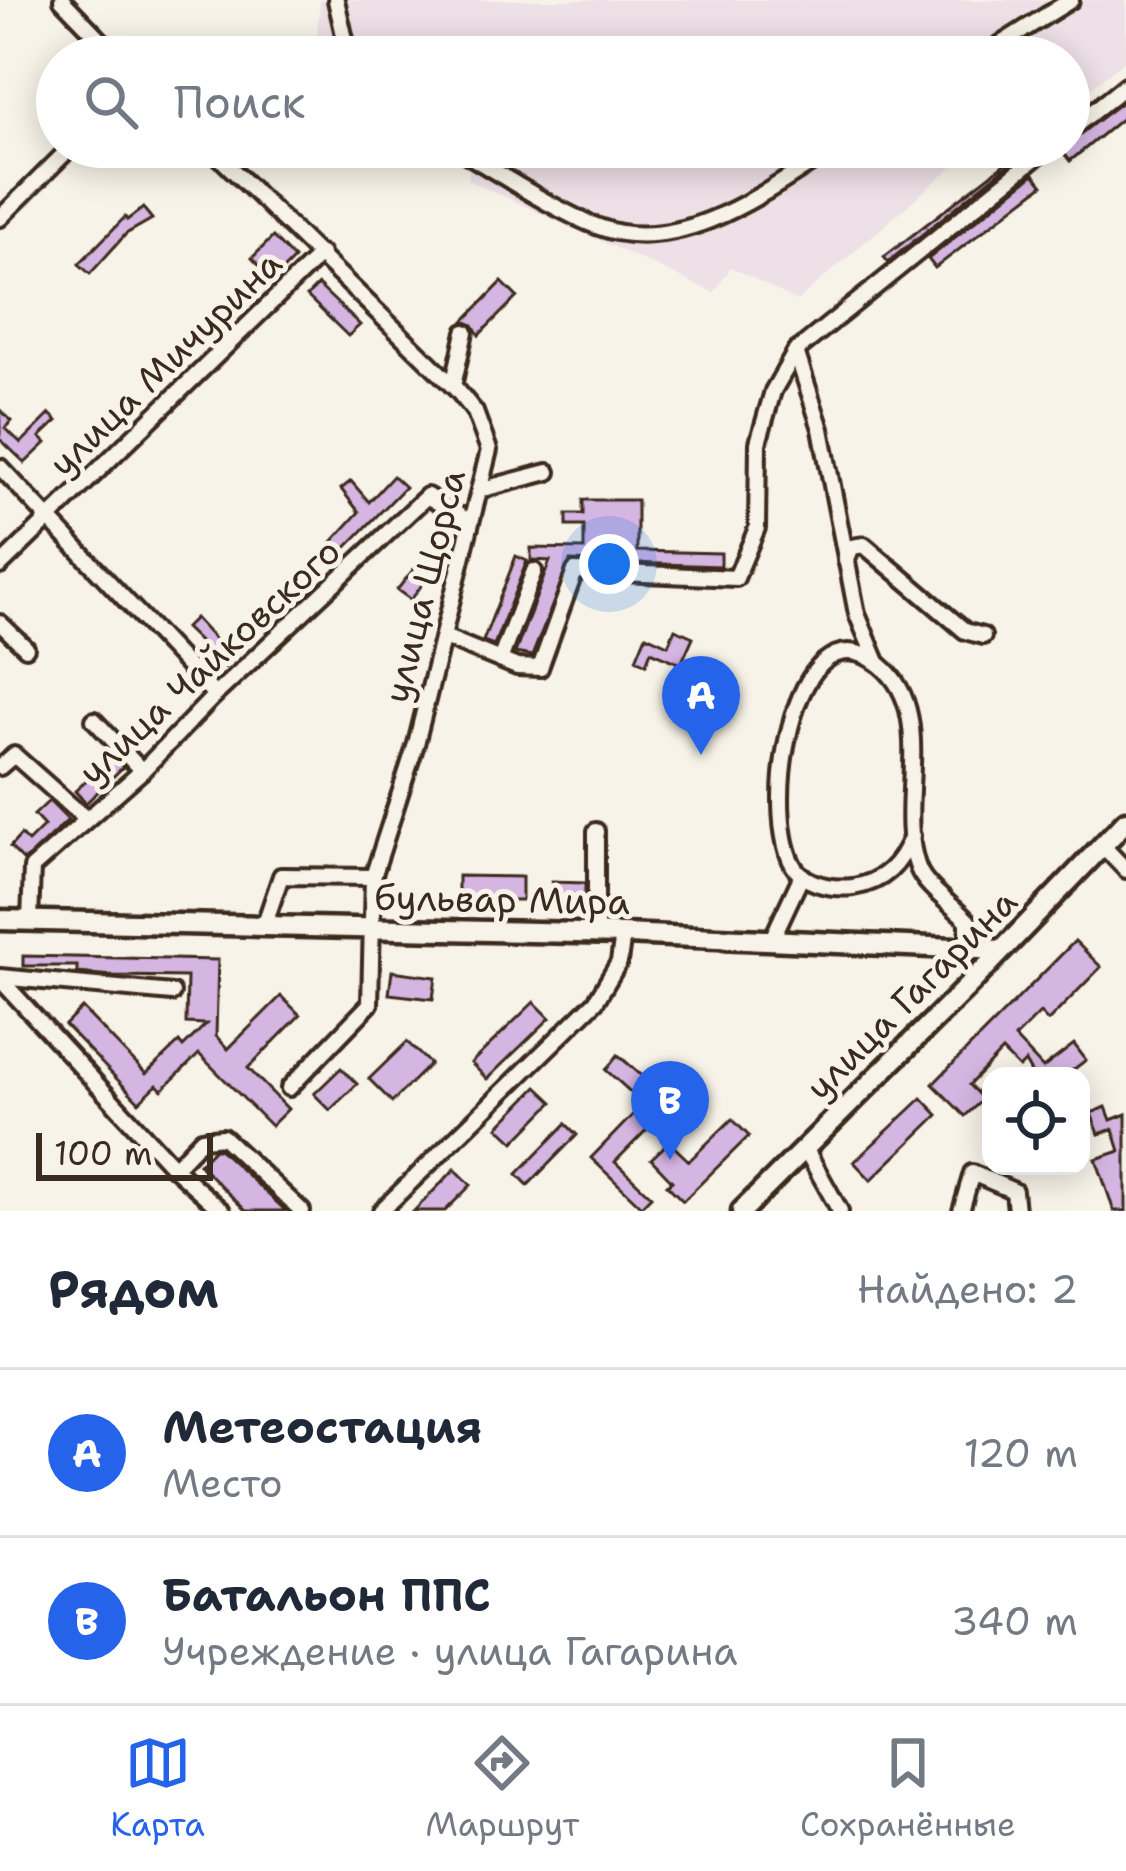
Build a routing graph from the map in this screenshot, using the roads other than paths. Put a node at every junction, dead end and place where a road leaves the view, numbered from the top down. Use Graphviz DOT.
graph roads {
  1 [pos="62,0"];
  2 [pos="336,0"];
  3 [pos="1071,0"];
  4 [pos="97,36"];
  5 [pos="344,36"];
  6 [pos="1014,36"];
  7 [pos="1126,85"];
  8 [pos="1090,114"];
  9 [pos="50,168"];
  10 [pos="231,168"];
  11 [pos="492,168"];
  12 [pos="801,168"];
  13 [pos="1023,168"];
  14 [pos="0,218"];
  15 [pos="321,254"];
  16 [pos="465,332"];
  17 [pos="796,350"];
  18 [pos="454,386"];
  19 [pos="0,467"];
  20 [pos="548,472"];
  21 [pos="479,490"];
  22 [pos="50,517"];
  23 [pos="470,523"];
  24 [pos="846,561"];
  25 [pos="0,566"];
  26 [pos="534,571"];
  27 [pos="857,614"];
  28 [pos="0,623"];
  29 [pos="983,636"];
  30 [pos="444,637"];
  31 [pos="26,647"];
  32 [pos="838,655"];
  33 [pos="500,660"];
  34 [pos="877,662"];
  35 [pos="215,695"];
  36 [pos="94,720"];
  37 [pos="0,767"];
  38 [pos="142,771"];
  39 [pos="86,818"];
  40 [pos="1126,820"];
  41 [pos="596,831"];
  42 [pos="912,836"];
  43 [pos="1103,846"];
  44 [pos="1126,871"];
  45 [pos="802,875"];
  46 [pos="373,877"];
  47 [pos="0,920"];
  48 [pos="30,920"];
  49 [pos="264,926"];
  50 [pos="372,930"];
  51 [pos="596,934"];
  52 [pos="623,934"];
  53 [pos="772,939"];
  54 [pos="968,946"];
  55 [pos="1002,950"];
  56 [pos="0,978"];
  57 [pos="172,993"];
  58 [pos="289,1088"];
  59 [pos="805,1148"];
  60 [pos="174,1168"];
  61 [pos="222,1211"];
  62 [pos="302,1211"];
  63 [pos="381,1211"];
  64 [pos="742,1211"];
  65 [pos="841,1211"];
  66 [pos="962,1211"];
  67 [pos="1016,1211"];
  1 -- 4 [label="street"];
  2 -- 5 [label="street"];
  3 -- 6 [label="street"];
  7 -- 8 [label="street"];
  9 -- 14 [label="street"];
  10 -- 15 [label="street, улица Щорса"];
  11 -- 12 [label="street"];
  13 -- 17 [label="street"];
  15 -- 18 [label="street, улица Щорса"];
  15 -- 22 [label="street, улица Мичурина"];
  16 -- 18 [label="street"];
  17 -- 24 [label="street"];
  17 -- 33 [label="street"];
  18 -- 21 [label="street, улица Щорса"];
  19 -- 22 [label="street"];
  20 -- 21 [label="street"];
  21 -- 23 [label="street, улица Щорса"];
  22 -- 25 [label="street, улица Мичурина"];
  22 -- 35 [label="street"];
  23 -- 30 [label="street, улица Щорса"];
  23 -- 35 [label="street, улица Чайковского"];
  24 -- 27 [label="street"];
  24 -- 29 [label="street"];
  26 -- 33 [label="street"];
  27 -- 32 [label="street"];
  27 -- 34 [label="street"];
  28 -- 31 [label="street"];
  30 -- 33 [label="street"];
  30 -- 46 [label="street, улица Щорса"];
  32 -- 34 [label="street"];
  32 -- 45 [label="street"];
  34 -- 42 [label="street"];
  35 -- 38 [label="street, улица Чайковского"];
  36 -- 38 [label="street"];
  37 -- 39 [label="street"];
  38 -- 39 [label="street, улица Чайковского"];
  39 -- 48 [label="street, улица Чайковского"];
  40 -- 43 [label="main road, улица Гагарина"];
  41 -- 51 [label="street"];
  42 -- 45 [label="street"];
  42 -- 54 [label="street"];
  43 -- 44 [label="street"];
  43 -- 55 [label="main road, улица Гагарина"];
  45 -- 53 [label="street"];
  46 -- 49 [label="street"];
  46 -- 50 [label="street, улица Щорса"];
  47 -- 48 [label="main road, бульвар Мира"];
  48 -- 49 [label="main road, бульвар Мира"];
  49 -- 50 [label="main road, бульвар Мира"];
  50 -- 51 [label="main road, бульвар Мира"];
  50 -- 58 [label="street, улица Щорса"];
  51 -- 52 [label="main road, бульвар Мира"];
  52 -- 53 [label="main road, бульвар Мира"];
  52 -- 63 [label="street"];
  53 -- 54 [label="main road, бульвар Мира"];
  54 -- 55 [label="main road, бульвар Мира"];
  55 -- 59 [label="main road, улица Гагарина"];
  56 -- 57 [label="street"];
  56 -- 60 [label="street"];
  59 -- 64 [label="main road, улица Гагарина"];
  59 -- 65 [label="street"];
  60 -- 61 [label="street"];
  60 -- 62 [label="street"];
  66 -- 67 [label="street"];
}
